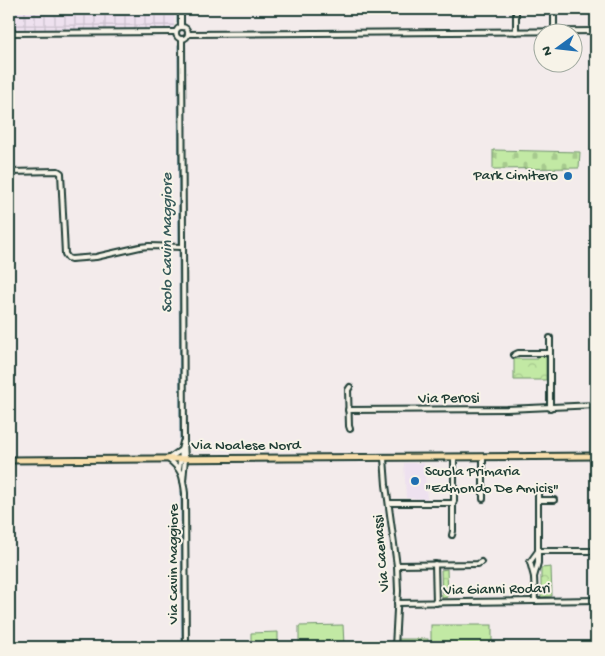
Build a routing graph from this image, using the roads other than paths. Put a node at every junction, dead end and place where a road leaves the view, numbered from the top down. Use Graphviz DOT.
graph roads {
  1 [pos="182,9"];
  2 [pos="516,9"];
  3 [pos="554,9"];
  4 [pos="554,22"];
  5 [pos="181,26"];
  6 [pos="582,31"];
  7 [pos="596,31"];
  8 [pos="175,32"];
  9 [pos="516,32"];
  10 [pos="532,32"];
  11 [pos="9,33"];
  12 [pos="188,34"];
  13 [pos="182,40"];
  14 [pos="9,172"];
  15 [pos="180,247"];
  16 [pos="550,338"];
  17 [pos="550,353"];
  18 [pos="514,355"];
  19 [pos="350,387"];
  20 [pos="596,405"];
  21 [pos="550,408"];
  22 [pos="348,410"];
  23 [pos="350,429"];
  24 [pos="184,440"];
  25 [pos="181,450"];
  26 [pos="454,457"];
  27 [pos="483,457"];
  28 [pos="596,457"];
  29 [pos="384,458"];
  30 [pos="168,459"];
  31 [pos="184,459"];
  32 [pos="9,460"];
  33 [pos="179,468"];
  34 [pos="183,481"];
  35 [pos="540,491"];
  36 [pos="483,499"];
  37 [pos="538,500"];
  38 [pos="554,500"];
  39 [pos="389,503"];
  40 [pos="453,503"];
  41 [pos="452,535"];
  42 [pos="538,551"];
  43 [pos="596,551"];
  44 [pos="482,562"];
  45 [pos="435,564"];
  46 [pos="397,566"];
  47 [pos="534,577"];
  48 [pos="596,600"];
  49 [pos="535,601"];
  50 [pos="436,603"];
  51 [pos="398,604"];
  52 [pos="186,647"];
  53 [pos="395,647"];
  1 -- 5 [label="street"];
  2 -- 9 [label="street"];
  3 -- 4 [label="street"];
  5 -- 8 [label="street"];
  5 -- 12 [label="street"];
  6 -- 7 [label="street"];
  8 -- 11 [label="street"];
  8 -- 13 [label="street"];
  9 -- 10 [label="street"];
  9 -- 12 [label="street"];
  12 -- 13 [label="street"];
  13 -- 15 [label="street, Via Cavin Maggiore"];
  14 -- 15 [label="street"];
  15 -- 24 [label="street, Via Cavin Maggiore"];
  16 -- 17 [label="street"];
  17 -- 18 [label="street"];
  17 -- 21 [label="street"];
  19 -- 22 [label="street"];
  20 -- 21 [label="street, Via Perosi"];
  21 -- 22 [label="street, Via Perosi"];
  22 -- 23 [label="street"];
  24 -- 25 [label="street, Via Cavin Maggiore"];
  24 -- 31 [label="street, Via Cavin Maggiore"];
  25 -- 30 [label="street"];
  25 -- 31 [label="street, Via Cavin Maggiore"];
  26 -- 27 [label="main road, Via Noalese Nord"];
  26 -- 29 [label="main road, Via Noalese Nord"];
  26 -- 40 [label="street"];
  27 -- 28 [label="main road, Via Noalese Nord"];
  27 -- 36 [label="street"];
  29 -- 31 [label="main road, Via Noalese Nord"];
  29 -- 39 [label="street, Via Caenassi"];
  30 -- 31 [label="main road, Via Noalese Nord"];
  30 -- 32 [label="main road, Via Noalese Nord"];
  30 -- 33 [label="street"];
  31 -- 33 [label="street, Via Cavin Maggiore"];
  31 -- 34 [label="street, Via Cavin Maggiore"];
  33 -- 34 [label="street, Via Cavin Maggiore"];
  34 -- 52 [label="street, Via Cavin Maggiore"];
  35 -- 37 [label="street"];
  37 -- 38 [label="street"];
  37 -- 42 [label="street"];
  39 -- 40 [label="street"];
  39 -- 46 [label="street, Via Caenassi"];
  40 -- 41 [label="street"];
  42 -- 43 [label="street"];
  42 -- 47 [label="street"];
  42 -- 47 [label="street"];
  44 -- 45 [label="street"];
  45 -- 46 [label="street"];
  45 -- 50 [label="street"];
  46 -- 51 [label="street, Via Caenassi"];
  47 -- 49 [label="street"];
  48 -- 49 [label="street, Via Gianni Rodari"];
  49 -- 50 [label="street, Via Gianni Rodari"];
  50 -- 51 [label="street, Via Gianni Rodari"];
  51 -- 53 [label="street, Via Caenassi"];
}
